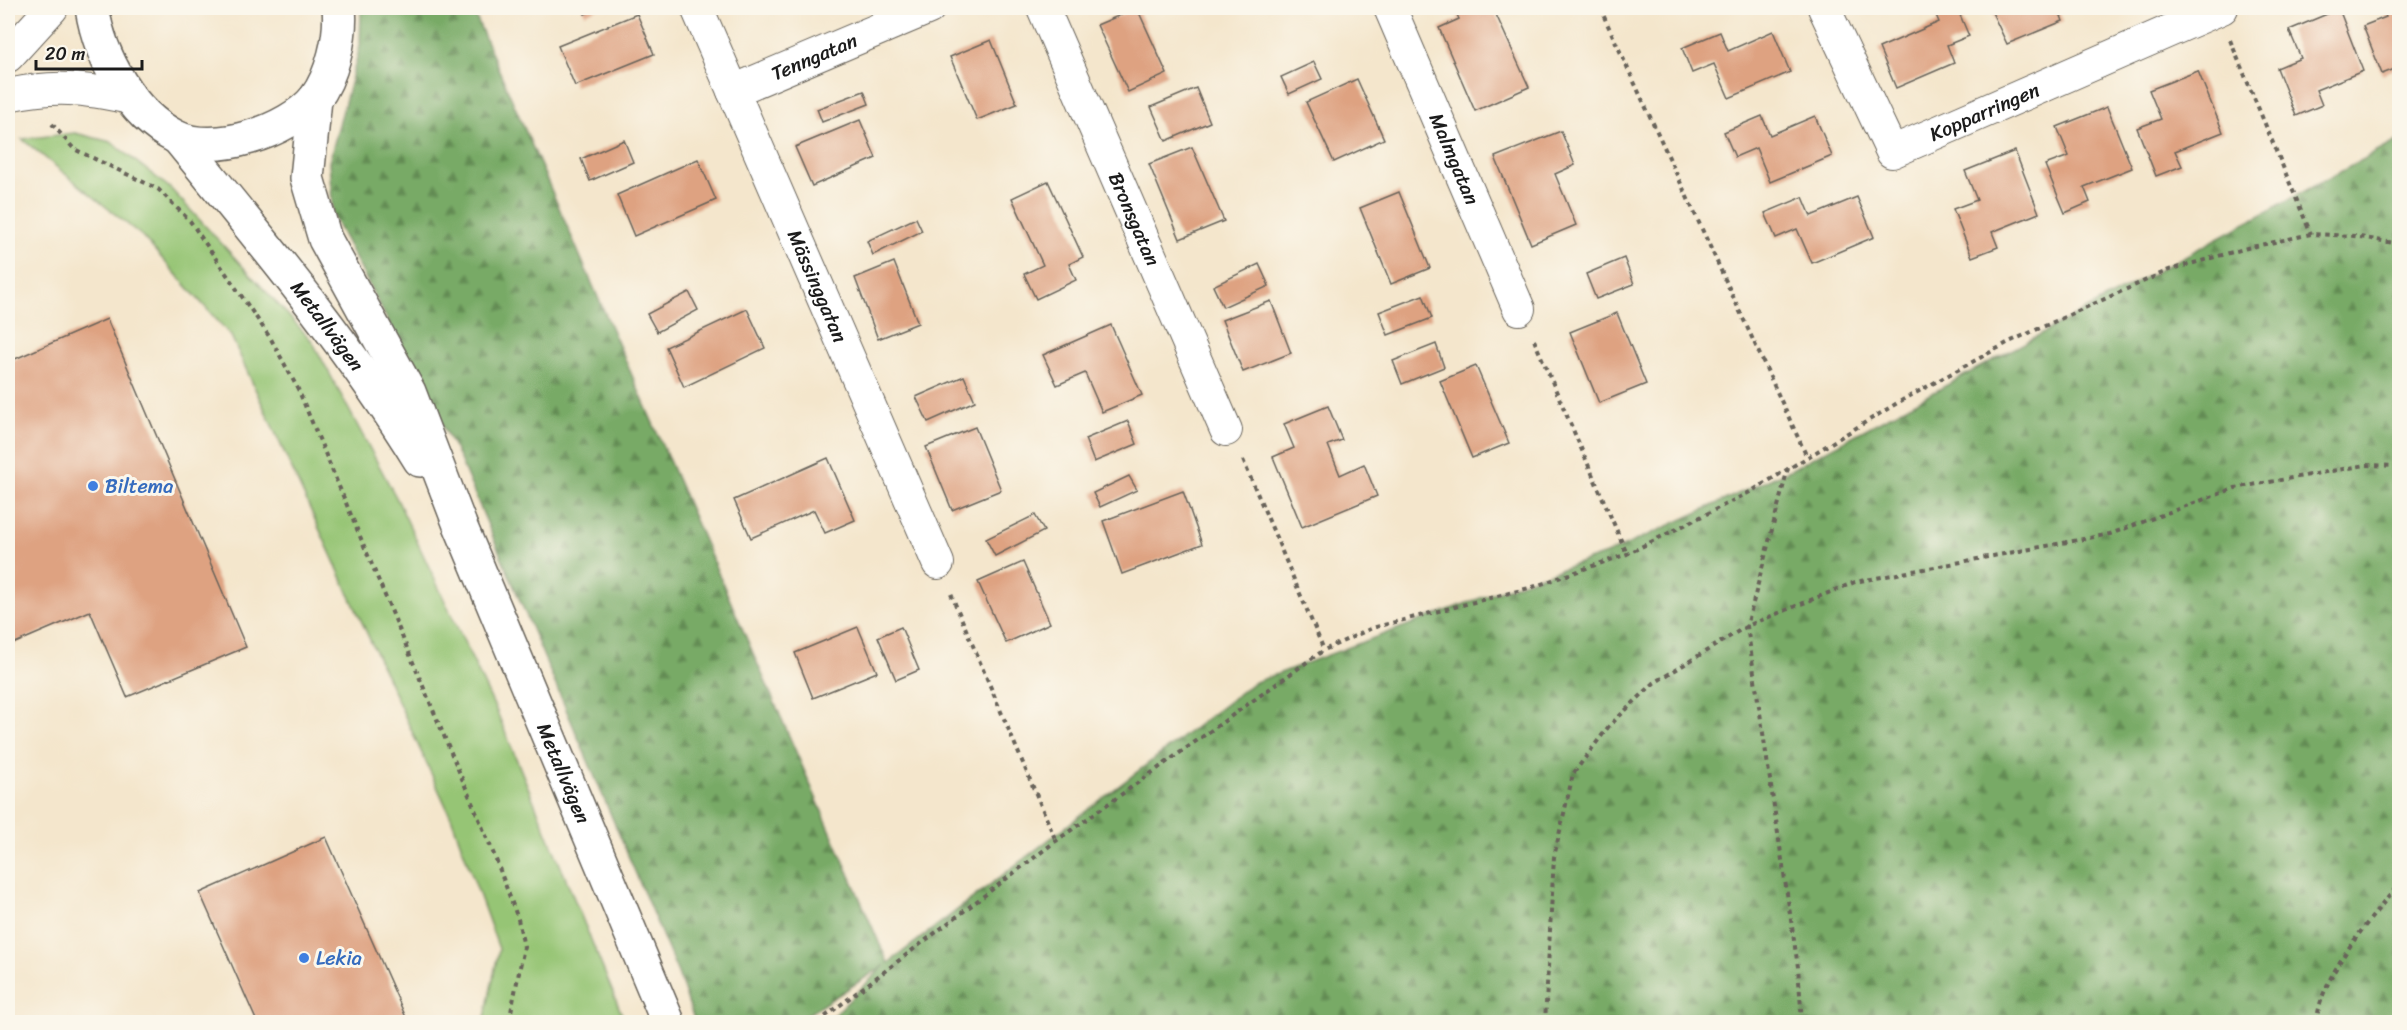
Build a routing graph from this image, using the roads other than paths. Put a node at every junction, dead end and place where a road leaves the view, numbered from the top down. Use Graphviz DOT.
graph roads {
  1 [pos="52,8"];
  2 [pos="92,8"];
  3 [pos="339,8"];
  4 [pos="697,8"];
  5 [pos="928,8"];
  6 [pos="1044,8"];
  7 [pos="1390,8"];
  8 [pos="1824,8"];
  9 [pos="2221,8"];
  10 [pos="8,56"];
  11 [pos="733,91"];
  12 [pos="21,92"];
  13 [pos="130,98"];
  14 [pos="315,99"];
  15 [pos="178,138"];
  16 [pos="1518,309"];
  17 [pos="1226,430"];
  18 [pos="460,525"];
  19 [pos="938,563"];
  20 [pos="668,1023"];
  1 -- 10 [label="street"];
  2 -- 13 [label="main road"];
  3 -- 14 [label="main road"];
  4 -- 11 [label="street, Mässinggatan"];
  5 -- 11 [label="street, Tenngatan"];
  6 -- 17 [label="street, Bronsgatan"];
  7 -- 16 [label="street, Malmgatan"];
  8 -- 9 [label="street, Kopparringen"];
  11 -- 19 [label="street, Mässinggatan"];
  12 -- 13 [label="street"];
  13 -- 15 [label="main road"];
  14 -- 15 [label="main road"];
  14 -- 18 [label="main road, Metallvägen"];
  15 -- 18 [label="main road, Metallvägen"];
  18 -- 20 [label="main road, Metallvägen"];
}
